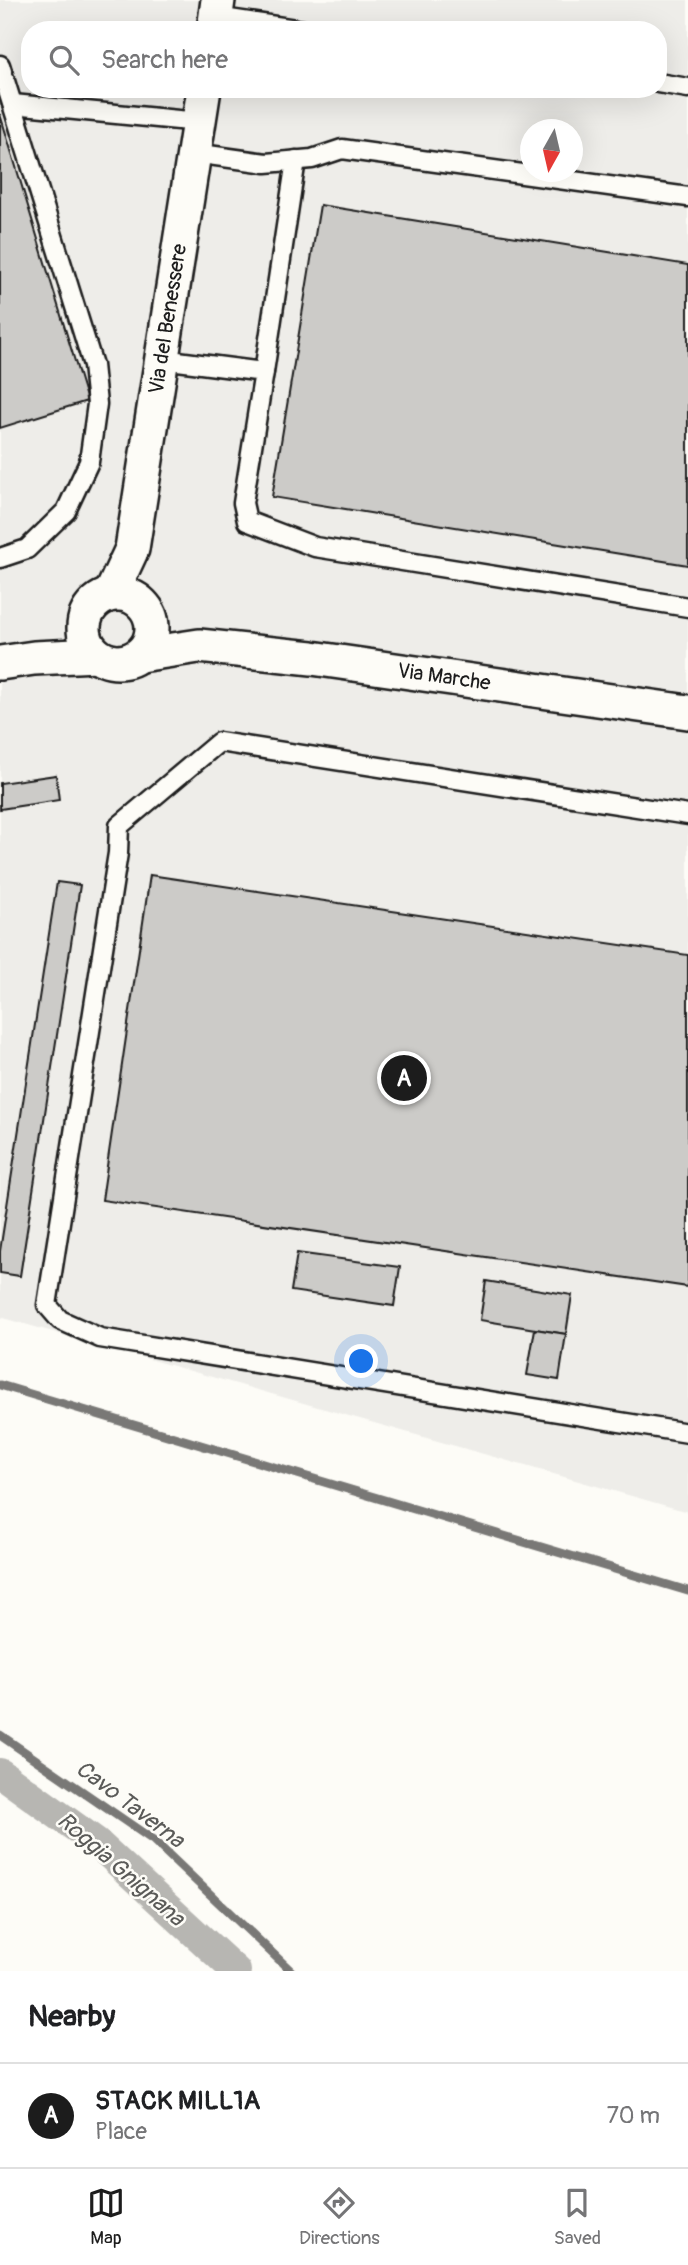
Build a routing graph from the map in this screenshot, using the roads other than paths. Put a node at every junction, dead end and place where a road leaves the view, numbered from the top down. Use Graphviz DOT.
graph roads {
  1 [pos="216,15"];
  2 [pos="251,21"];
  3 [pos="0,65"];
  4 [pos="667,84"];
  5 [pos="688,88"];
  6 [pos="203,98"];
  7 [pos="13,104"];
  8 [pos="197,137"];
  9 [pos="296,160"];
  10 [pos="688,197"];
  11 [pos="162,359"];
  12 [pos="264,372"];
  13 [pos="0,558"];
  14 [pos="135,607"];
  15 [pos="688,607"];
  16 [pos="83,625"];
  17 [pos="199,646"];
  18 [pos="97,655"];
  19 [pos="140,655"];
  20 [pos="34,658"];
  21 [pos="0,663"];
  22 [pos="688,712"];
  23 [pos="688,816"];
  24 [pos="688,1433"];
  1 -- 2 [label="lane"];
  3 -- 7 [label="lane"];
  4 -- 5 [label="lane"];
  6 -- 8 [label="street, Via del Benessere"];
  7 -- 8 [label="lane"];
  7 -- 13 [label="lane"];
  8 -- 9 [label="lane"];
  8 -- 11 [label="street, Via del Benessere"];
  9 -- 10 [label="lane"];
  9 -- 12 [label="lane"];
  11 -- 12 [label="lane"];
  11 -- 14 [label="street, Via del Benessere"];
  12 -- 15 [label="lane"];
  14 -- 16 [label="street"];
  14 -- 17 [label="street, Via Marche"];
  14 -- 19 [label="street"];
  16 -- 18 [label="street"];
  16 -- 20 [label="street"];
  17 -- 19 [label="street, Via Marche"];
  17 -- 22 [label="street, Via Marche"];
  18 -- 19 [label="street"];
  18 -- 20 [label="street"];
  20 -- 21 [label="street"];
  23 -- 24 [label="lane"];
}
